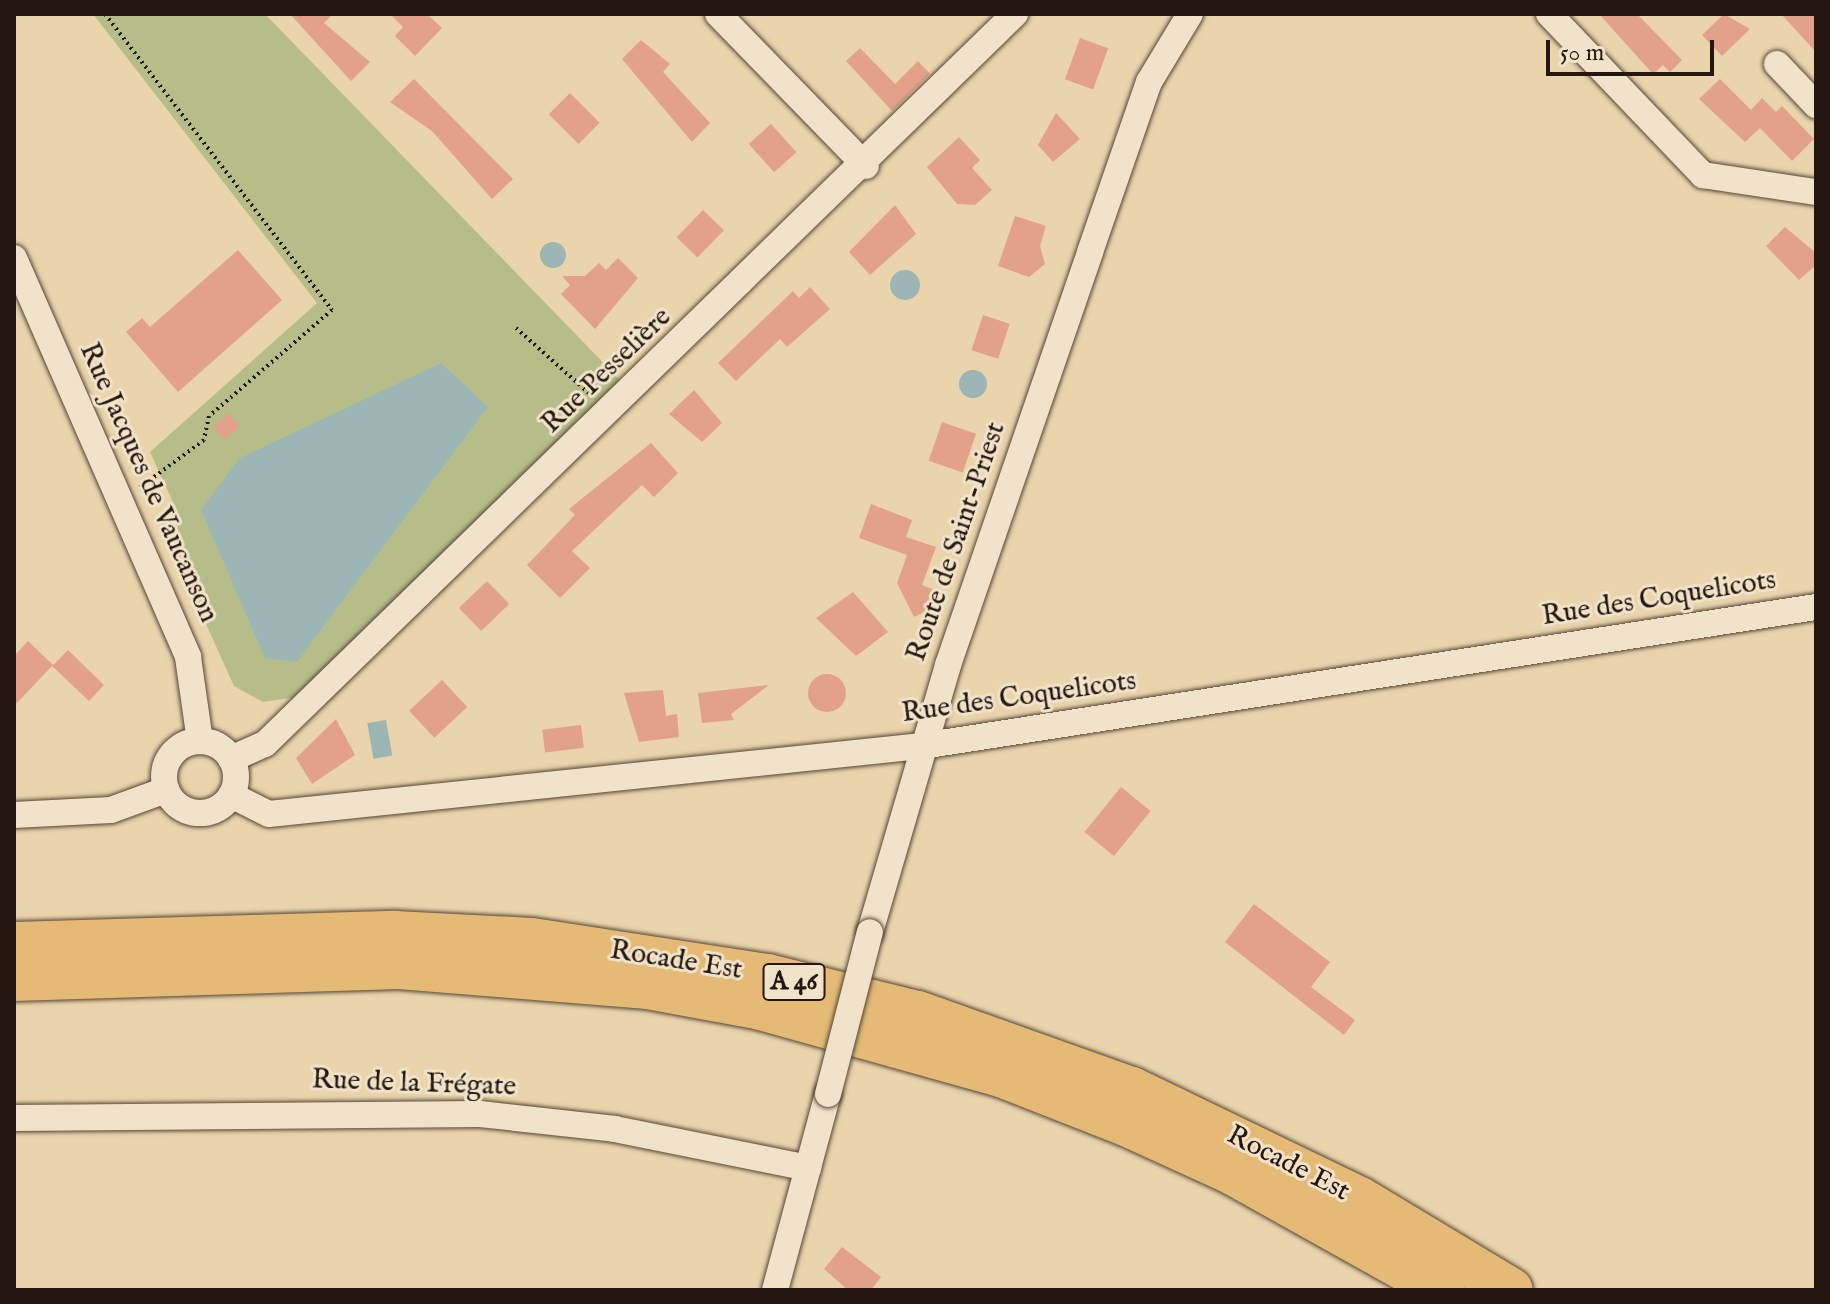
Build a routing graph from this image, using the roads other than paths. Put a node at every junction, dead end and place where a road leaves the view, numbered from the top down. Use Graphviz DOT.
graph roads {
  1 [pos="718,14"];
  2 [pos="1015,14"];
  3 [pos="1190,14"];
  4 [pos="1549,14"];
  5 [pos="1777,64"];
  6 [pos="1816,105"];
  7 [pos="866,166"];
  8 [pos="1816,192"];
  9 [pos="14,258"];
  10 [pos="1816,607"];
  11 [pos="200,741"];
  12 [pos="922,746"];
  13 [pos="231,759"];
  14 [pos="166,790"];
  15 [pos="231,795"];
  16 [pos="14,815"];
  17 [pos="14,944"];
  18 [pos="14,979"];
  19 [pos="14,1118"];
  20 [pos="808,1168"];
  21 [pos="775,1290"];
  22 [pos="1442,1290"];
  23 [pos="1511,1290"];
  1 -- 7 [label="street"];
  2 -- 7 [label="street, Rue Pesselière"];
  3 -- 12 [label="street, Route de Saint-Priest"];
  4 -- 8 [label="street"];
  5 -- 6 [label="street"];
  7 -- 13 [label="street, Rue Pesselière"];
  9 -- 11 [label="street, Rue Jacques de Vaucanson"];
  10 -- 12 [label="street, Rue des Coquelicots"];
  11 -- 13 [label="street"];
  11 -- 14 [label="street"];
  12 -- 15 [label="street, Rue des Coquelicots"];
  12 -- 20 [label="street, Route de Saint-Priest, bridge"];
  13 -- 15 [label="street"];
  14 -- 15 [label="street"];
  14 -- 16 [label="street"];
  17 -- 23 [label="highway, Rocade Est / A 46"];
  18 -- 22 [label="highway, Rocade Est / A 46"];
  19 -- 20 [label="street, Rue de la Frégate"];
  20 -- 21 [label="street, Route de Saint-Priest"];
}
